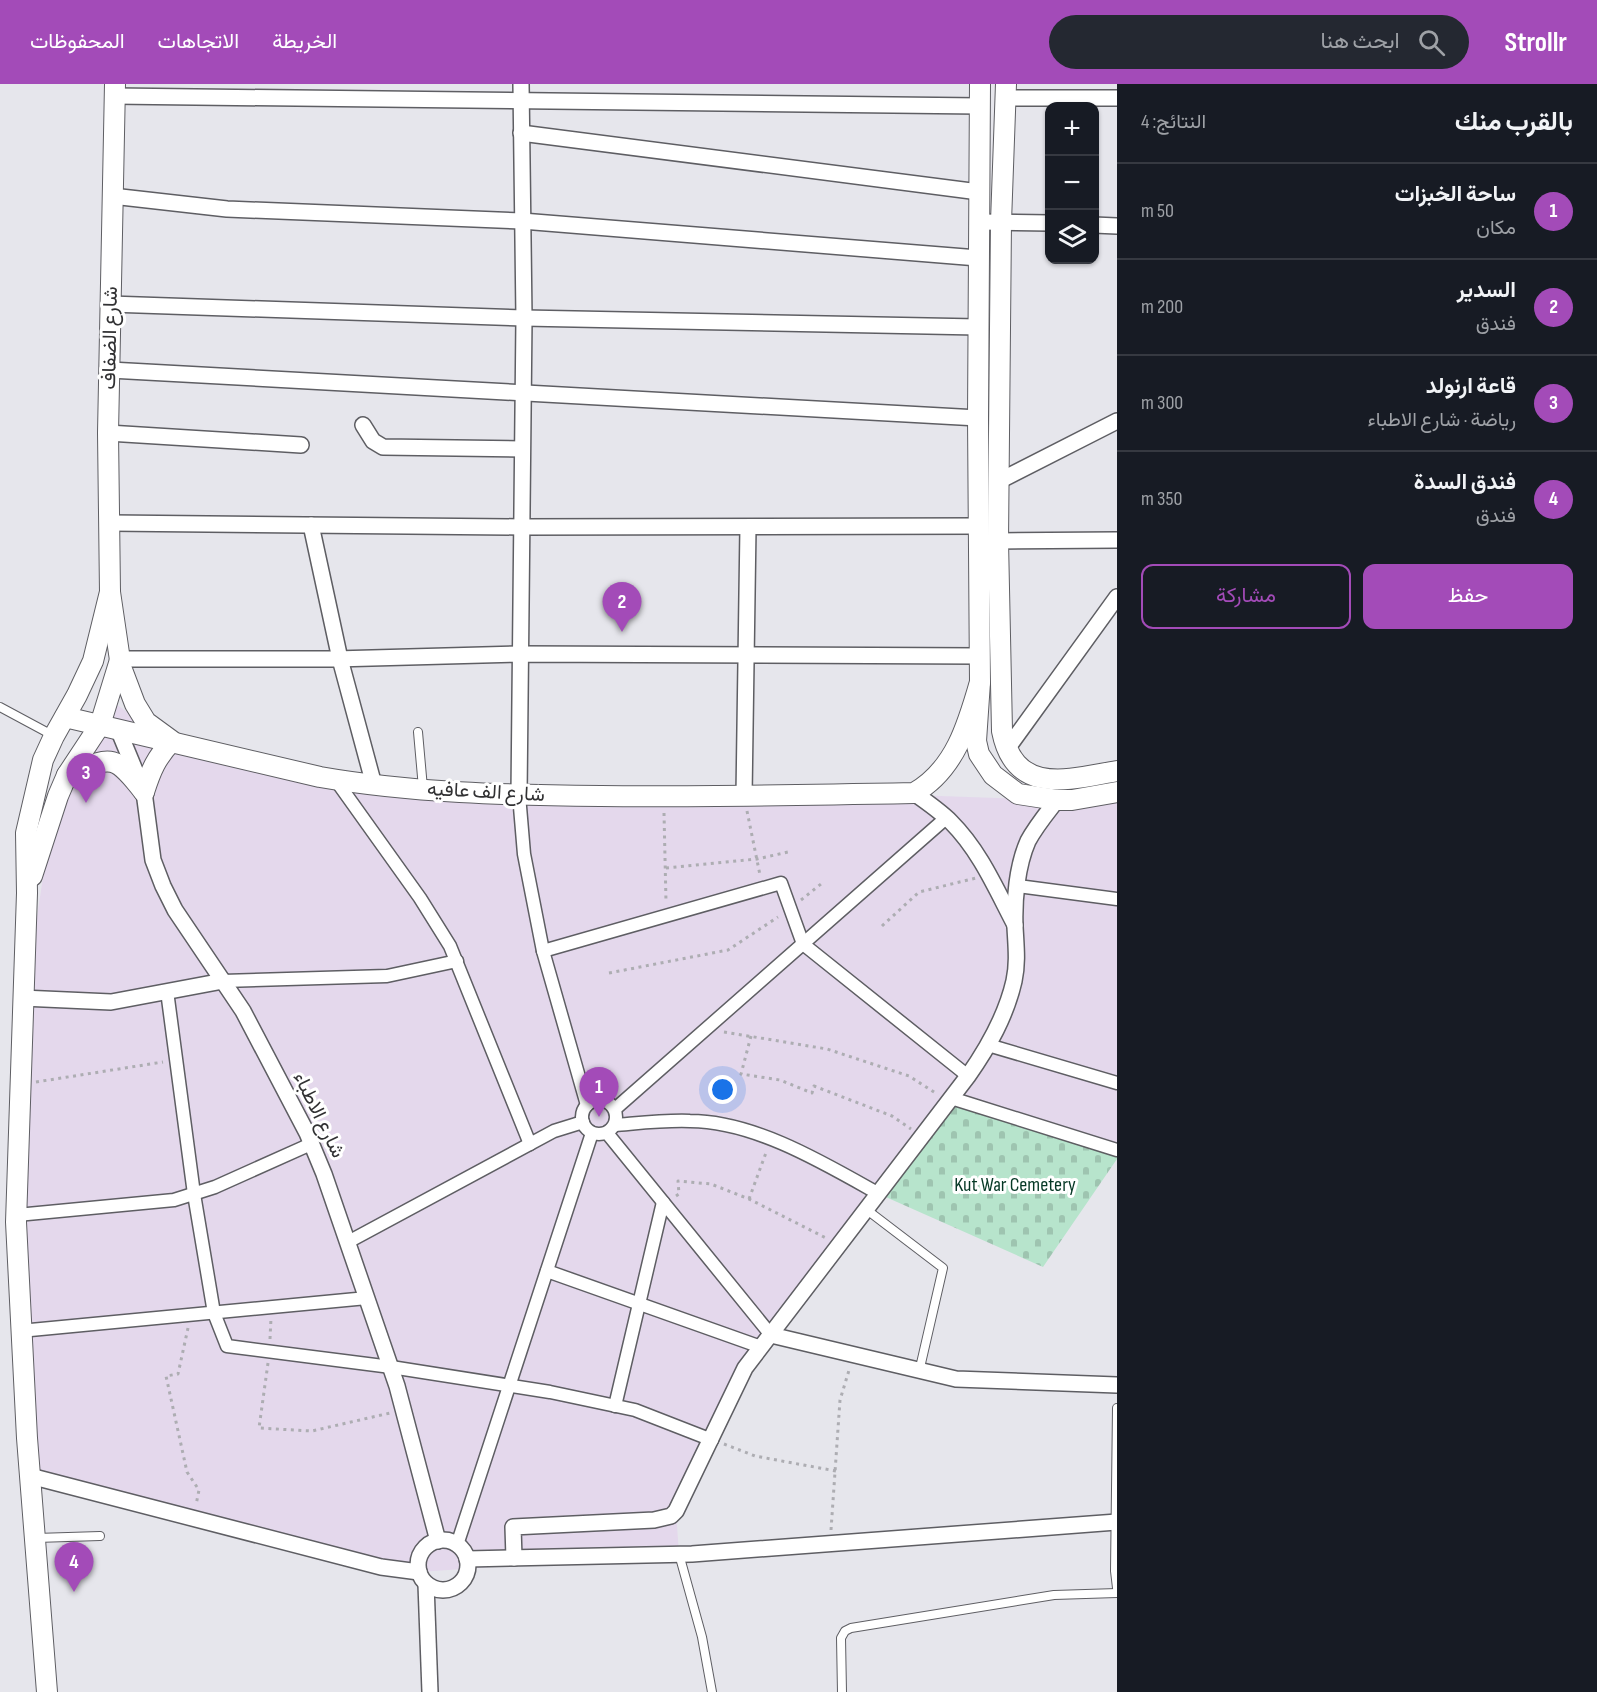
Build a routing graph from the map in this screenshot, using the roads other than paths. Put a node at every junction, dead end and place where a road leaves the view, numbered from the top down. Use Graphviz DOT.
graph roads {
  1 [pos="521,84"];
  2 [pos="980,84"];
  3 [pos="114,90"];
  4 [pos="1006,91"];
  5 [pos="1117,98"];
  6 [pos="521,101"];
  7 [pos="980,106"];
  8 [pos="521,133"];
  9 [pos="979,192"];
  10 [pos="112,196"];
  11 [pos="522,220"];
  12 [pos="978,222"];
  13 [pos="1001,222"];
  14 [pos="1045,224"];
  15 [pos="1099,225"];
  16 [pos="1117,226"];
  17 [pos="978,258"];
  18 [pos="110,304"];
  19 [pos="524,318"];
  20 [pos="978,327"];
  21 [pos="110,370"];
  22 [pos="522,393"];
  23 [pos="978,418"];
  24 [pos="1117,421"];
  25 [pos="363,425"];
  26 [pos="108,433"];
  27 [pos="301,445"];
  28 [pos="522,449"];
  29 [pos="999,481"];
  30 [pos="110,523"];
  31 [pos="311,525"];
  32 [pos="980,526"];
  33 [pos="521,527"];
  34 [pos="748,527"];
  35 [pos="1117,540"];
  36 [pos="998,542"];
  37 [pos="110,592"];
  38 [pos="1117,597"];
  39 [pos="520,654"];
  40 [pos="746,655"];
  41 [pos="980,656"];
  42 [pos="120,659"];
  43 [pos="340,659"];
  44 [pos="980,682"];
  45 [pos="0,707"];
  46 [pos="65,717"];
  47 [pos="109,727"];
  48 [pos="418,732"];
  49 [pos="54,736"];
  50 [pos="172,741"];
  51 [pos="1007,749"];
  52 [pos="1117,771"];
  53 [pos="67,775"];
  54 [pos="335,780"];
  55 [pos="374,785"];
  56 [pos="423,789"];
  57 [pos="144,792"];
  58 [pos="1117,792"];
  59 [pos="914,793"];
  60 [pos="519,795"];
  61 [pos="744,796"];
  62 [pos="1057,800"];
  63 [pos="946,818"];
  64 [pos="1018,886"];
  65 [pos="27,893"];
  66 [pos="1117,899"];
  67 [pos="1015,925"];
  68 [pos="803,944"];
  69 [pos="543,951"];
  70 [pos="457,961"];
  71 [pos="223,981"];
  72 [pos="167,992"];
  73 [pos="22,999"];
  74 [pos="988,1045"];
  75 [pos="968,1076"];
  76 [pos="1117,1083"];
  77 [pos="950,1099"];
  78 [pos="587,1105"];
  79 [pos="615,1109"];
  80 [pos="583,1122"];
  81 [pos="611,1129"];
  82 [pos="592,1133"];
  83 [pos="311,1144"];
  84 [pos="530,1144"];
  85 [pos="1117,1150"];
  86 [pos="194,1194"];
  87 [pos="879,1194"];
  88 [pos="663,1202"];
  89 [pos="867,1210"];
  90 [pos="17,1215"];
  91 [pos="348,1242"];
  92 [pos="548,1270"];
  93 [pos="367,1298"];
  94 [pos="639,1304"];
  95 [pos="214,1313"];
  96 [pos="20,1331"];
  97 [pos="766,1341"];
  98 [pos="391,1367"];
  99 [pos="919,1372"];
  100 [pos="1117,1385"];
  101 [pos="510,1387"];
  102 [pos="615,1406"];
  103 [pos="1117,1408"];
  104 [pos="712,1440"];
  105 [pos="30,1476"];
  106 [pos="1116,1523"];
  107 [pos="100,1536"];
  108 [pos="34,1538"];
  109 [pos="438,1541"];
  110 [pos="457,1545"];
  111 [pos="679,1554"];
  112 [pos="514,1558"];
  113 [pos="467,1559"];
  114 [pos="1116,1571"];
  115 [pos="423,1578"];
  116 [pos="1117,1588"];
  117 [pos="1117,1593"];
  118 [pos="46,1692"];
  119 [pos="430,1692"];
  120 [pos="712,1692"];
  121 [pos="842,1692"];
  1 -- 6 [label="street"];
  2 -- 7 [label="street"];
  3 -- 6 [label="street"];
  3 -- 10 [label="street, شارع الضفاف"];
  4 -- 5 [label="street"];
  4 -- 13 [label="street"];
  6 -- 7 [label="street"];
  6 -- 8 [label="street"];
  7 -- 9 [label="street"];
  8 -- 9 [label="street"];
  8 -- 11 [label="street"];
  9 -- 12 [label="street"];
  10 -- 11 [label="street"];
  10 -- 18 [label="street, شارع الضفاف"];
  11 -- 17 [label="street"];
  11 -- 19 [label="street"];
  12 -- 13 [label="street"];
  12 -- 17 [label="street"];
  13 -- 14 [label="street"];
  13 -- 29 [label="street"];
  15 -- 16 [label="street"];
  17 -- 20 [label="street"];
  18 -- 19 [label="street"];
  18 -- 21 [label="street, شارع الضفاف"];
  19 -- 20 [label="street"];
  19 -- 22 [label="street"];
  20 -- 23 [label="street"];
  21 -- 22 [label="street"];
  21 -- 26 [label="street, شارع الضفاف"];
  22 -- 23 [label="street"];
  22 -- 28 [label="street"];
  23 -- 32 [label="street"];
  24 -- 29 [label="street"];
  25 -- 28 [label="street"];
  26 -- 27 [label="street"];
  26 -- 30 [label="street, شارع الضفاف"];
  28 -- 33 [label="street"];
  29 -- 36 [label="street"];
  30 -- 31 [label="street"];
  30 -- 37 [label="street, شارع الضفاف"];
  31 -- 33 [label="street"];
  31 -- 43 [label="street"];
  32 -- 34 [label="street"];
  32 -- 41 [label="street"];
  33 -- 34 [label="street"];
  33 -- 39 [label="street"];
  34 -- 40 [label="street"];
  35 -- 36 [label="street"];
  36 -- 51 [label="street"];
  37 -- 42 [label="street"];
  37 -- 46 [label="street"];
  38 -- 51 [label="street"];
  39 -- 40 [label="street"];
  39 -- 43 [label="street"];
  39 -- 60 [label="street"];
  40 -- 41 [label="street"];
  40 -- 61 [label="street"];
  41 -- 44 [label="street"];
  42 -- 43 [label="street"];
  42 -- 47 [label="street"];
  42 -- 50 [label="street"];
  43 -- 55 [label="street"];
  44 -- 59 [label="street"];
  44 -- 62 [label="street"];
  45 -- 49 [label="lane"];
  46 -- 47 [label="street, شارع الف عافيه"];
  46 -- 49 [label="street"];
  47 -- 50 [label="street, شارع الف عافيه"];
  47 -- 53 [label="street"];
  47 -- 57 [label="street, شارع الاطباء"];
  48 -- 56 [label="lane"];
  49 -- 65 [label="street"];
  50 -- 54 [label="street, شارع الف عافيه"];
  50 -- 57 [label="street"];
  51 -- 52 [label="street"];
  53 -- 57 [label="street"];
  53 -- 65 [label="street"];
  54 -- 55 [label="street, شارع الف عافيه"];
  54 -- 70 [label="street"];
  55 -- 56 [label="street, شارع الف عافيه"];
  56 -- 60 [label="street, شارع الف عافيه"];
  57 -- 71 [label="street, شارع الاطباء"];
  58 -- 62 [label="street"];
  59 -- 61 [label="street, شارع الف عافيه"];
  59 -- 63 [label="street"];
  60 -- 61 [label="street, شارع الف عافيه"];
  60 -- 69 [label="street"];
  62 -- 64 [label="street"];
  63 -- 67 [label="street"];
  63 -- 68 [label="street"];
  64 -- 66 [label="street"];
  64 -- 67 [label="street"];
  65 -- 73 [label="street"];
  67 -- 74 [label="street"];
  68 -- 69 [label="street"];
  68 -- 75 [label="street"];
  68 -- 79 [label="street"];
  69 -- 78 [label="street"];
  70 -- 71 [label="street"];
  70 -- 84 [label="street"];
  71 -- 72 [label="street"];
  71 -- 83 [label="street, شارع الاطباء"];
  72 -- 73 [label="street"];
  72 -- 86 [label="street"];
  73 -- 90 [label="street"];
  74 -- 75 [label="street"];
  74 -- 76 [label="street"];
  75 -- 77 [label="street"];
  77 -- 85 [label="street"];
  77 -- 87 [label="street"];
  78 -- 79 [label="street"];
  78 -- 80 [label="street"];
  79 -- 81 [label="street"];
  80 -- 82 [label="street"];
  80 -- 84 [label="street"];
  81 -- 82 [label="street"];
  81 -- 87 [label="street"];
  81 -- 88 [label="street"];
  82 -- 92 [label="street"];
  83 -- 86 [label="street"];
  83 -- 91 [label="street, شارع الاطباء"];
  84 -- 91 [label="street"];
  86 -- 90 [label="street"];
  86 -- 95 [label="street"];
  87 -- 89 [label="street"];
  88 -- 94 [label="street"];
  88 -- 97 [label="street"];
  89 -- 97 [label="street"];
  89 -- 99 [label="lane"];
  90 -- 96 [label="street"];
  91 -- 93 [label="street, شارع الاطباء"];
  92 -- 94 [label="street"];
  92 -- 101 [label="street"];
  93 -- 95 [label="street"];
  93 -- 98 [label="street, شارع الاطباء"];
  94 -- 97 [label="street"];
  94 -- 102 [label="street"];
  95 -- 96 [label="street"];
  95 -- 98 [label="street"];
  96 -- 105 [label="street"];
  97 -- 99 [label="street"];
  97 -- 104 [label="street"];
  98 -- 101 [label="street"];
  98 -- 109 [label="street, شارع الاطباء"];
  99 -- 100 [label="street"];
  101 -- 102 [label="street"];
  101 -- 110 [label="street"];
  102 -- 104 [label="street"];
  103 -- 106 [label="lane"];
  104 -- 112 [label="street"];
  105 -- 108 [label="street"];
  105 -- 115 [label="street"];
  106 -- 111 [label="street"];
  106 -- 114 [label="lane"];
  107 -- 108 [label="lane"];
  108 -- 118 [label="street"];
  109 -- 110 [label="street"];
  109 -- 115 [label="street"];
  110 -- 113 [label="street"];
  111 -- 112 [label="street"];
  111 -- 120 [label="lane"];
  112 -- 113 [label="street"];
  113 -- 115 [label="street"];
  114 -- 116 [label="lane"];
  115 -- 119 [label="street"];
  117 -- 121 [label="lane"];
}
